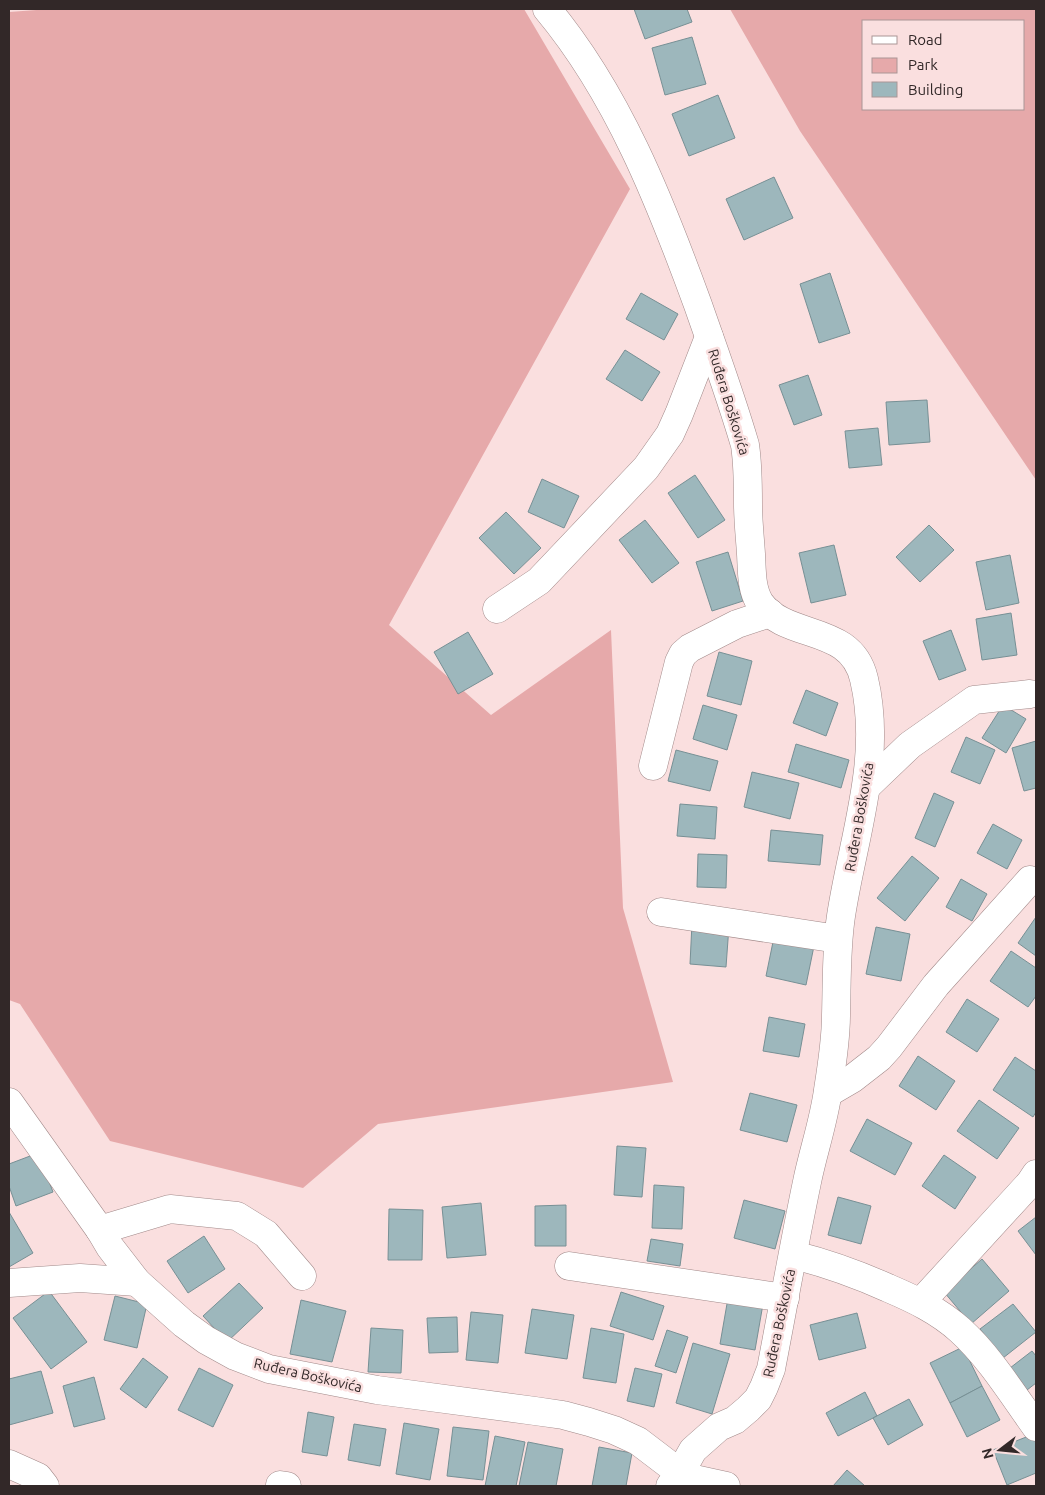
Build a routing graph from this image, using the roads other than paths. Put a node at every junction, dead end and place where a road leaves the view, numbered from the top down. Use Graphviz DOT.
graph roads {
  1 [pos="547,9"];
  2 [pos="709,337"];
  3 [pos="497,609"];
  4 [pos="770,613"];
  5 [pos="1030,694"];
  6 [pos="653,766"];
  7 [pos="867,786"];
  8 [pos="1030,880"];
  9 [pos="662,912"];
  10 [pos="838,939"];
  11 [pos="828,1093"];
  12 [pos="9,1102"];
  13 [pos="1036,1174"];
  14 [pos="100,1230"];
  15 [pos="794,1255"];
  16 [pos="569,1266"];
  17 [pos="302,1276"];
  18 [pos="137,1282"];
  19 [pos="9,1283"];
  20 [pos="785,1298"];
  21 [pos="921,1302"];
  22 [pos="1036,1426"];
  23 [pos="9,1464"];
  24 [pos="675,1480"];
  25 [pos="45,1486"];
  26 [pos="726,1486"];
  1 -- 2 [label="street, Ruđera Boškovića"];
  2 -- 3 [label="street, Ruđera Boškovića"];
  2 -- 4 [label="street, Ruđera Boškovića"];
  4 -- 6 [label="street"];
  4 -- 7 [label="street, Ruđera Boškovića"];
  5 -- 7 [label="street"];
  7 -- 10 [label="street, Ruđera Boškovića"];
  8 -- 11 [label="street"];
  9 -- 10 [label="street"];
  10 -- 11 [label="street, Ruđera Boškovića"];
  11 -- 15 [label="street, Ruđera Boškovića"];
  12 -- 14 [label="street, Ruđera Boškovića"];
  13 -- 21 [label="street"];
  14 -- 17 [label="street"];
  14 -- 18 [label="street, Ruđera Boškovića"];
  15 -- 20 [label="street, Ruđera Boškovića"];
  15 -- 21 [label="street, Ruđera Boškovića"];
  16 -- 20 [label="street"];
  18 -- 19 [label="street"];
  18 -- 24 [label="street, Ruđera Boškovića"];
  20 -- 24 [label="street, Ruđera Boškovića"];
  21 -- 22 [label="street, Ruđera Boškovića"];
  23 -- 25 [label="street"];
  24 -- 26 [label="street, Ruđera Boškovića"];
}
